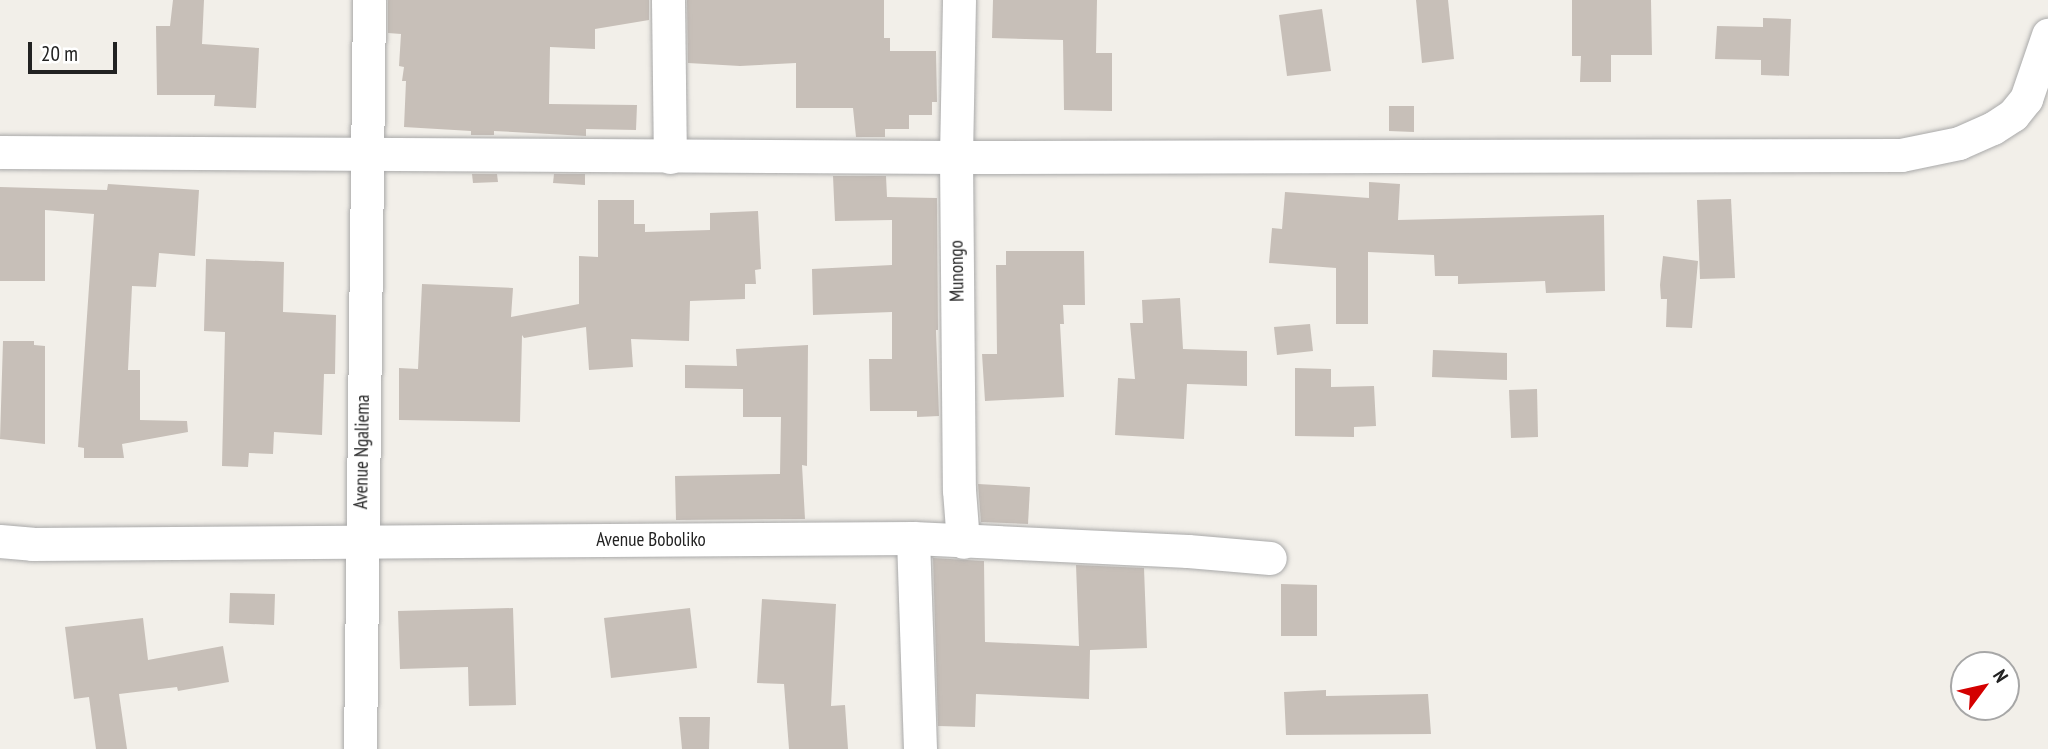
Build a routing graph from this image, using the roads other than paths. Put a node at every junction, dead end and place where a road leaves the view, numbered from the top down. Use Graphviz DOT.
graph roads {
  1 [pos="369,0"];
  2 [pos="668,0"];
  3 [pos="959,0"];
  4 [pos="2048,35"];
  5 [pos="0,152"];
  6 [pos="367,155"];
  7 [pos="670,157"];
  8 [pos="956,157"];
  9 [pos="913,538"];
  10 [pos="360,540"];
  11 [pos="963,542"];
  12 [pos="16,543"];
  13 [pos="1270,558"];
  14 [pos="0,566"];
  15 [pos="360,749"];
  16 [pos="920,749"];
  1 -- 6 [label="street, Avenue Ngaliema"];
  2 -- 7 [label="street"];
  3 -- 8 [label="street, Munongo"];
  4 -- 8 [label="street"];
  5 -- 6 [label="street"];
  6 -- 7 [label="street"];
  6 -- 10 [label="street, Avenue Ngaliema"];
  7 -- 8 [label="street"];
  8 -- 11 [label="street, Munongo"];
  9 -- 10 [label="street, Avenue Boboliko"];
  9 -- 11 [label="street, Avenue Boboliko"];
  9 -- 16 [label="street"];
  10 -- 12 [label="street, Avenue Boboliko"];
  10 -- 15 [label="street, Avenue Ngaliema"];
  11 -- 13 [label="street, Avenue Boboliko"];
  12 -- 14 [label="street, Avenue Boboliko"];
}
